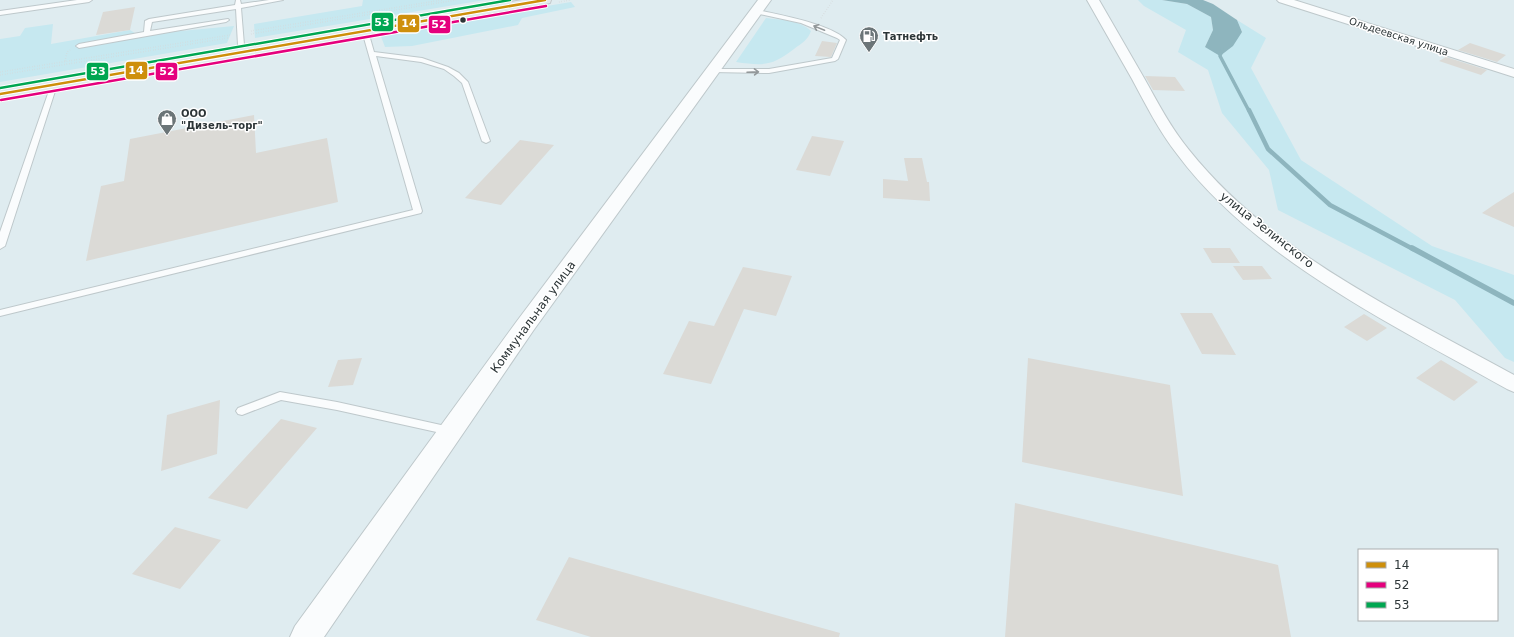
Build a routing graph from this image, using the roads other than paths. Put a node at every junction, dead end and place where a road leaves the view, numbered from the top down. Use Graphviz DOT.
graph roads {
  1 [pos="89,0"];
  2 [pos="280,0"];
  3 [pos="505,0"];
  4 [pos="545,0"];
  5 [pos="1094,0"];
  6 [pos="1283,0"];
  7 [pos="238,3"];
  8 [pos="761,6"];
  9 [pos="0,13"];
  10 [pos="226,20"];
  11 [pos="364,28"];
  12 [pos="147,33"];
  13 [pos="241,43"];
  14 [pos="79,46"];
  15 [pos="372,54"];
  16 [pos="714,71"];
  17 [pos="60,72"];
  18 [pos="1514,73"];
  19 [pos="0,86"];
  20 [pos="0,94"];
  21 [pos="486,141"];
  22 [pos="0,246"];
  23 [pos="0,313"];
  24 [pos="1514,384"];
  25 [pos="242,411"];
  26 [pos="450,431"];
  27 [pos="306,637"];
  1 -- 9 [label="lane"];
  2 -- 7 [label="lane"];
  3 -- 11 [label="main road"];
  4 -- 11 [label="main road"];
  5 -- 24 [label="street, улица Зелинского"];
  6 -- 18 [label="street, Ольдеевская улица"];
  7 -- 12 [label="lane"];
  7 -- 13 [label="lane"];
  8 -- 16 [label="main road, Коммунальная улица"];
  16 -- 8 [label="lane, one-way"];
  10 -- 12 [label="lane"];
  11 -- 13 [label="main road"];
  11 -- 15 [label="lane"];
  12 -- 14 [label="lane"];
  13 -- 17 [label="main road"];
  15 -- 21 [label="lane"];
  15 -- 23 [label="lane"];
  16 -- 26 [label="main road, Коммунальная улица"];
  17 -- 19 [label="main road"];
  17 -- 20 [label="main road"];
  17 -- 22 [label="lane"];
  25 -- 26 [label="lane"];
  26 -- 27 [label="main road, Коммунальная улица"];
}
